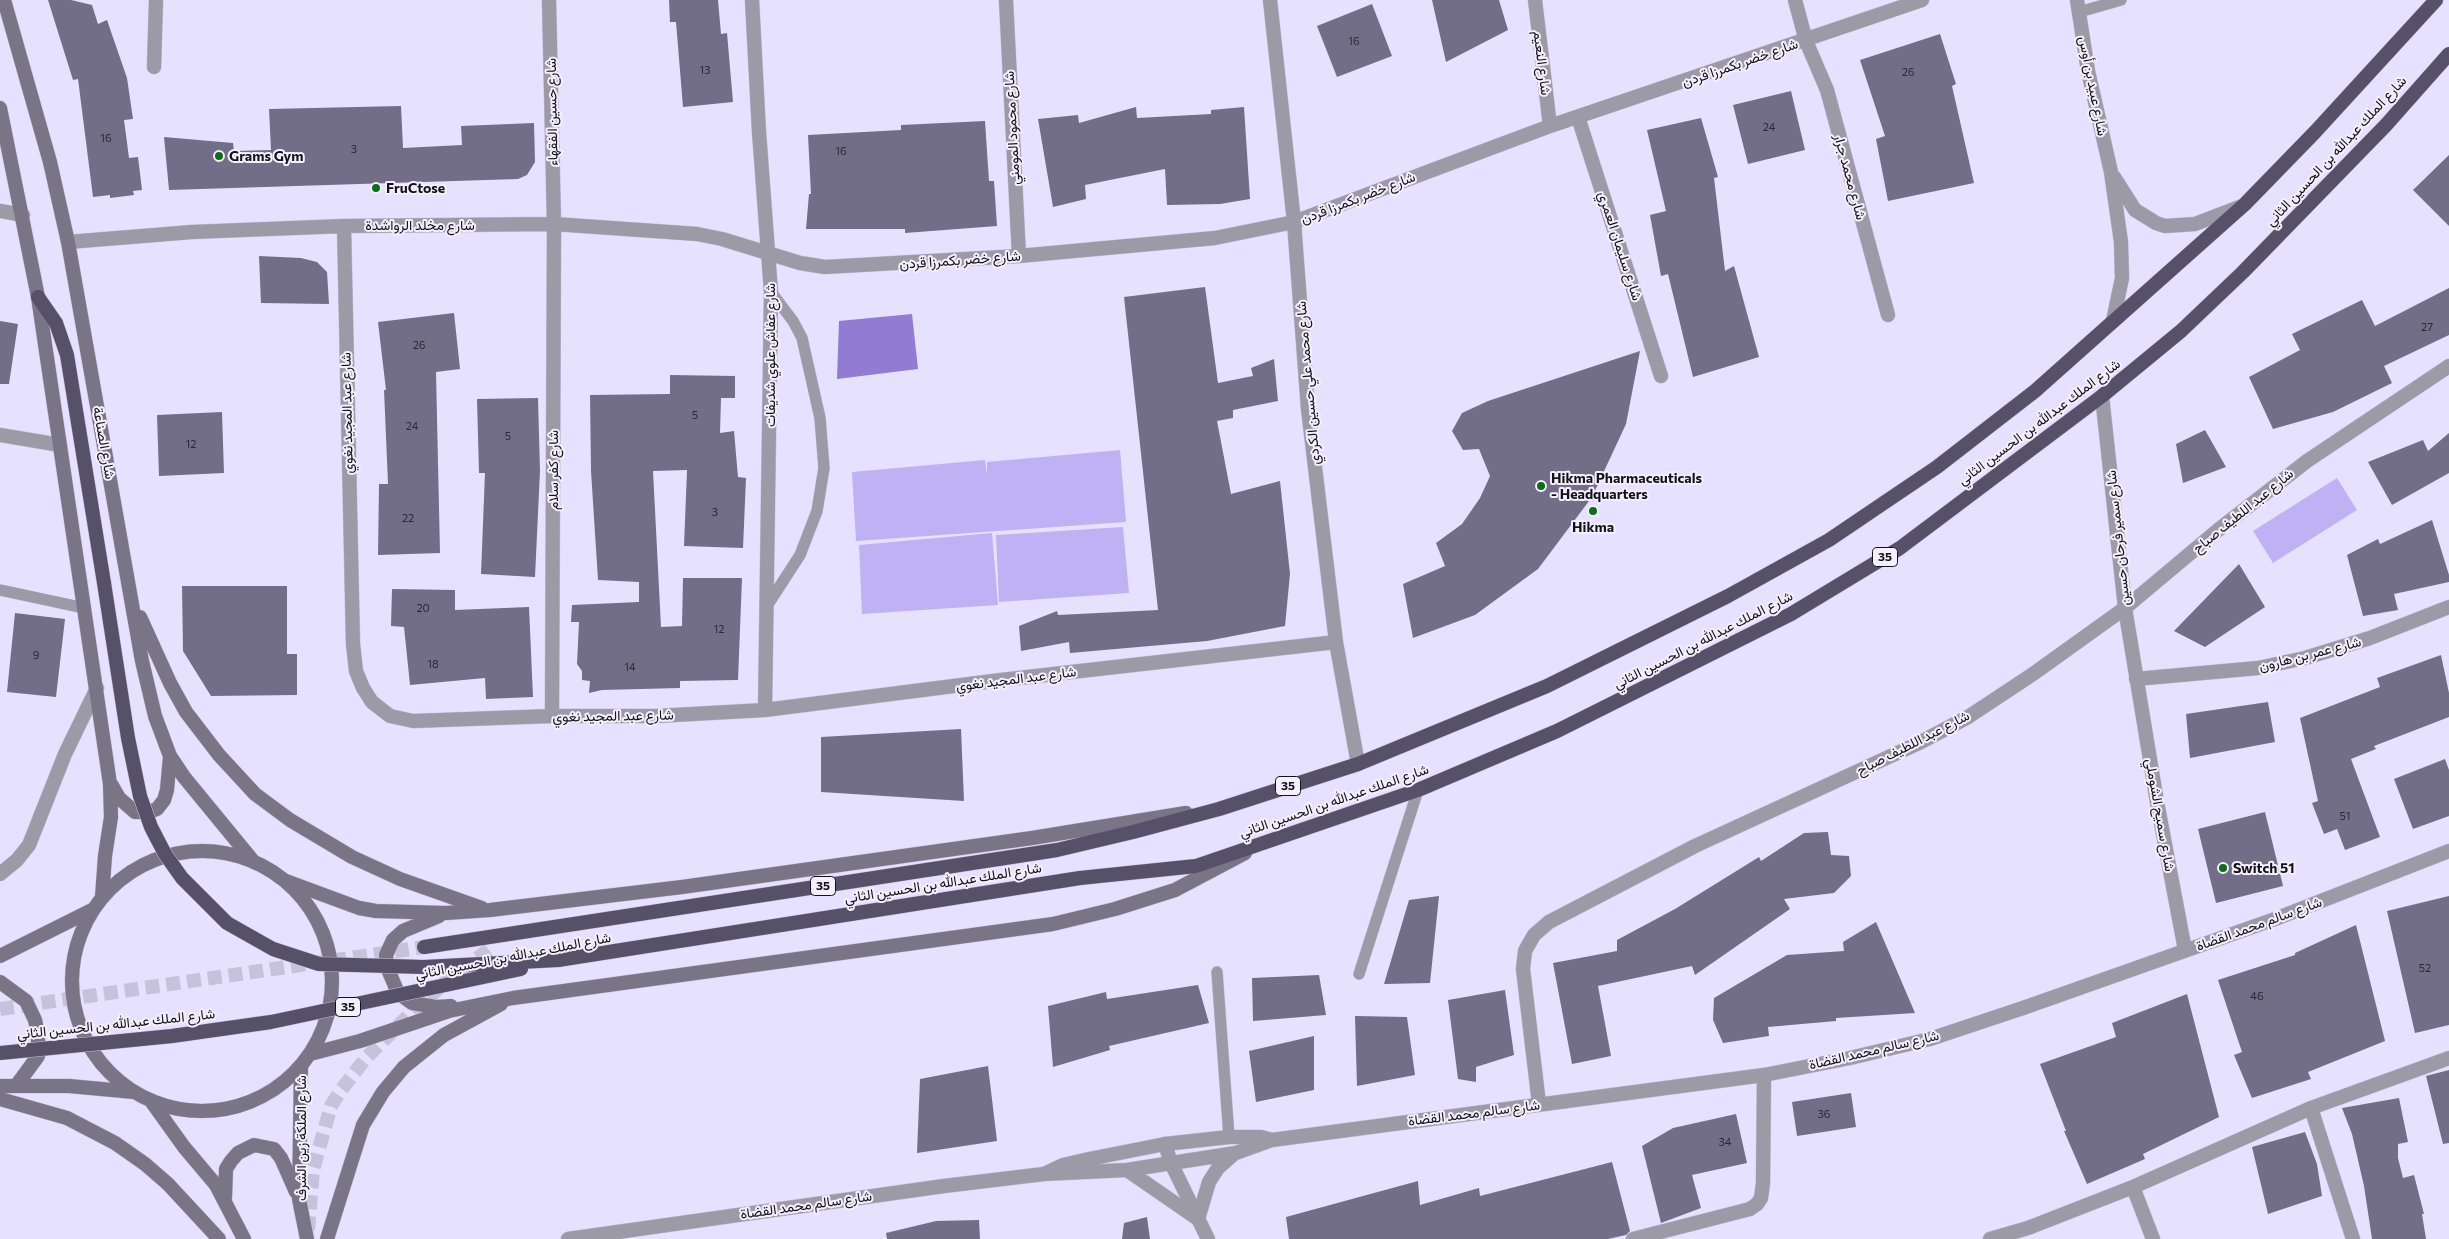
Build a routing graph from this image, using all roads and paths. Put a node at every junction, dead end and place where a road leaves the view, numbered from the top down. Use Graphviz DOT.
graph roads {
  1 [pos="4,0"];
  2 [pos="156,0"];
  3 [pos="550,0"];
  4 [pos="752,0"];
  5 [pos="1006,0"];
  6 [pos="1270,0"];
  7 [pos="1534,0"];
  8 [pos="1795,0"];
  9 [pos="1922,0"];
  10 [pos="2121,0"];
  11 [pos="2436,0"];
  12 [pos="2078,6"];
  13 [pos="1806,41"];
  14 [pos="2449,54"];
  15 [pos="154,66"];
  16 [pos="0,108"];
  17 [pos="1578,117"];
  18 [pos="1550,126"];
  19 [pos="2111,172"];
  20 [pos="2245,204"];
  21 [pos="0,212"];
  22 [pos="23,215"];
  23 [pos="1294,222"];
  24 [pos="554,224"];
  25 [pos="344,226"];
  26 [pos="68,242"];
  27 [pos="769,254"];
  28 [pos="1019,256"];
  29 [pos="771,292"];
  30 [pos="38,297"];
  31 [pos="1888,315"];
  32 [pos="2113,321"];
  33 [pos="2449,366"];
  34 [pos="1662,376"];
  35 [pos="2102,396"];
  36 [pos="0,435"];
  37 [pos="60,445"];
  38 [pos="0,590"];
  39 [pos="131,597"];
  40 [pos="767,606"];
  41 [pos="2449,607"];
  42 [pos="84,608"];
  43 [pos="2125,608"];
  44 [pos="1336,642"];
  45 [pos="2136,679"];
  46 [pos="97,688"];
  47 [pos="765,710"];
  48 [pos="552,716"];
  49 [pos="170,756"];
  50 [pos="1358,764"];
  51 [pos="110,784"];
  52 [pos="1418,790"];
  53 [pos="1219,809"];
  54 [pos="1255,846"];
  55 [pos="2449,851"];
  56 [pos="253,860"];
  57 [pos="0,874"];
  58 [pos="286,881"];
  59 [pos="102,896"];
  60 [pos="92,910"];
  61 [pos="490,910"];
  62 [pos="446,913"];
  63 [pos="508,935"];
  64 [pos="494,946"];
  65 [pos="424,948"];
  66 [pos="2186,950"];
  67 [pos="0,956"];
  68 [pos="558,960"];
  69 [pos="1217,972"];
  70 [pos="1359,974"];
  71 [pos="0,982"];
  72 [pos="513,998"];
  73 [pos="478,1004"];
  74 [pos="0,1053"];
  75 [pos="310,1054"];
  76 [pos="2449,1058"];
  77 [pos="301,1066"];
  78 [pos="1764,1075"];
  79 [pos="0,1086"];
  80 [pos="16,1086"];
  81 [pos="134,1092"];
  82 [pos="0,1099"];
  83 [pos="151,1101"];
  84 [pos="1539,1104"];
  85 [pos="2311,1108"];
  86 [pos="1229,1137"];
  87 [pos="1272,1140"];
  88 [pos="1166,1144"];
  89 [pos="1236,1153"];
  90 [pos="1171,1163"];
  91 [pos="1127,1170"];
  92 [pos="1044,1174"];
  93 [pos="2133,1187"];
  94 [pos="225,1199"];
  95 [pos="299,1199"];
  96 [pos="1198,1219"];
  97 [pos="219,1239"];
  98 [pos="244,1239"];
  99 [pos="307,1239"];
  100 [pos="327,1239"];
  101 [pos="570,1239"];
  102 [pos="1208,1239"];
  103 [pos="1633,1239"];
  104 [pos="1990,1239"];
  105 [pos="2153,1239"];
  106 [pos="2353,1239"];
  1 -- 26 [label="main road, شارع الصناعة"];
  2 -- 15 [label="street"];
  3 -- 24 [label="street, شارع حسين الفقهاء"];
  4 -- 27 [label="street, شارع عفاش علوي شديفات"];
  5 -- 28 [label="street, شارع محمود المومني"];
  6 -- 23 [label="street, شارع محمد علي حسين الكردي"];
  7 -- 18 [label="street, شارع النعيم"];
  8 -- 13 [label="street, شارع محمد جرار"];
  9 -- 13 [label="street, شارع خضر بكمرزا قردن"];
  10 -- 12 [label="lane"];
  11 -- 20 [label="highway, شارع الملك عبدالله بن الحسين الثاني / 35"];
  12 -- 19 [label="street, شارع عبيد بن أوس"];
  13 -- 17 [label="street, شارع خضر بكمرزا قردن"];
  13 -- 31 [label="street, شارع محمد جرار"];
  14 -- 35 [label="highway, شارع الملك عبدالله بن الحسين الثاني / 35"];
  16 -- 22 [label="main road"];
  17 -- 18 [label="street, شارع خضر بكمرزا قردن"];
  17 -- 34 [label="street, شارع سليمان العمري"];
  18 -- 23 [label="street, شارع خضر بكمرزا قردن"];
  19 -- 20 [label="street, شارع عبيد بن أوس"];
  19 -- 32 [label="street, شارع عبيد بن أوس"];
  20 -- 32 [label="highway, شارع الملك عبدالله بن الحسين الثاني / 35"];
  21 -- 22 [label="street"];
  22 -- 30 [label="main road"];
  23 -- 28 [label="street, شارع خضر بكمرزا قردن"];
  23 -- 44 [label="street, شارع محمد علي حسين الكردي"];
  24 -- 25 [label="street, شارع مخلد الرواشدة"];
  24 -- 27 [label="street, شارع مخلد الرواشدة"];
  24 -- 48 [label="street, شارع كفر سلام"];
  25 -- 26 [label="street, شارع مخلد الرواشدة"];
  25 -- 48 [label="street, شارع عبد المجيد نغوي"];
  26 -- 39 [label="main road, شارع الصناعة"];
  27 -- 28 [label="street, شارع خضر بكمرزا قردن"];
  27 -- 29 [label="street, شارع عفاش علوي شديفات"];
  29 -- 40 [label="street, شارع عفاش علوي شديفات"];
  29 -- 40 [label="lane"];
  30 -- 37 [label="main road"];
  30 -- 68 [label="highway, bridge"];
  32 -- 50 [label="highway, شارع الملك عبدالله بن الحسين الثاني / 35"];
  33 -- 43 [label="street, شارع عبد اللطيف صباح"];
  35 -- 43 [label="street, شارع سمير فرحان حسين"];
  35 -- 52 [label="highway, شارع الملك عبدالله بن الحسين الثاني / 35"];
  36 -- 37 [label="street"];
  37 -- 42 [label="main road"];
  38 -- 42 [label="lane"];
  39 -- 49 [label="main road, شارع الصناعة"];
  39 -- 61 [label="main road"];
  40 -- 47 [label="street, شارع عفاش علوي شديفات"];
  41 -- 45 [label="street, شارع عمر بن هارون"];
  42 -- 46 [label="main road"];
  43 -- 45 [label="street, شارع سمير فرحان حسين"];
  43 -- 84 [label="street, شارع عبد اللطيف صباح"];
  44 -- 47 [label="street, شارع عبد المجيد نغوي"];
  44 -- 50 [label="street, شارع محمد علي حسين الكردي"];
  45 -- 66 [label="street, شارع سميح الشوملي"];
  46 -- 51 [label="main road"];
  46 -- 57 [label="street"];
  47 -- 48 [label="street, شارع عبد المجيد نغوي"];
  49 -- 51 [label="main road"];
  49 -- 56 [label="main road, شارع الصناعة"];
  50 -- 53 [label="highway, شارع الملك عبدالله بن الحسين الثاني / 35"];
  51 -- 59 [label="main road"];
  52 -- 54 [label="highway, شارع الملك عبدالله بن الحسين الثاني / 35"];
  52 -- 70 [label="lane"];
  53 -- 61 [label="main road"];
  53 -- 63 [label="highway, شارع الملك عبدالله بن الحسين الثاني / 35"];
  54 -- 68 [label="highway, شارع الملك عبدالله بن الحسين الثاني / 35"];
  54 -- 72 [label="main road"];
  55 -- 66 [label="street, شارع سالم محمد القضاة"];
  56 -- 58 [label="main road"];
  56 -- 59 [label="main road"];
  58 -- 62 [label="main road"];
  58 -- 75 [label="main road"];
  59 -- 60 [label="main road"];
  60 -- 67 [label="main road"];
  60 -- 81 [label="main road"];
  61 -- 62 [label="main road"];
  62 -- 73 [label="main road"];
  63 -- 64 [label="highway"];
  63 -- 65 [label="highway, شارع الملك عبدالله بن الحسين الثاني / 35"];
  66 -- 78 [label="street, شارع سالم محمد القضاة"];
  68 -- 74 [label="highway, شارع الملك عبدالله بن الحسين الثاني / 35, bridge"];
  69 -- 86 [label="lane"];
  71 -- 80 [label="main road"];
  72 -- 73 [label="main road"];
  72 -- 100 [label="main road"];
  73 -- 75 [label="main road"];
  75 -- 77 [label="main road"];
  76 -- 85 [label="street"];
  77 -- 83 [label="main road"];
  77 -- 95 [label="main road, شارع الملكة زين الشرف"];
  78 -- 84 [label="street, شارع سالم محمد القضاة"];
  78 -- 103 [label="street"];
  79 -- 80 [label="main road"];
  80 -- 81 [label="main road"];
  81 -- 83 [label="main road"];
  82 -- 97 [label="main road"];
  83 -- 94 [label="main road"];
  84 -- 87 [label="street, شارع سالم محمد القضاة"];
  85 -- 93 [label="street"];
  85 -- 106 [label="street"];
  86 -- 87 [label="street, شارع سالم محمد القضاة"];
  86 -- 88 [label="street, شارع سالم محمد القضاة"];
  87 -- 89 [label="street, شارع سالم محمد القضاة"];
  88 -- 90 [label="street"];
  88 -- 92 [label="street, شارع سالم محمد القضاة"];
  89 -- 90 [label="street, شارع سالم محمد القضاة"];
  89 -- 96 [label="street"];
  90 -- 91 [label="street, شارع سالم محمد القضاة"];
  90 -- 96 [label="street"];
  91 -- 92 [label="street, شارع سالم محمد القضاة"];
  91 -- 96 [label="street"];
  92 -- 101 [label="street, شارع سالم محمد القضاة"];
  93 -- 104 [label="street"];
  93 -- 105 [label="street"];
  94 -- 95 [label="main road"];
  94 -- 98 [label="main road"];
  95 -- 99 [label="main road, شارع الملكة زين الشرف"];
  96 -- 102 [label="street"];
}
